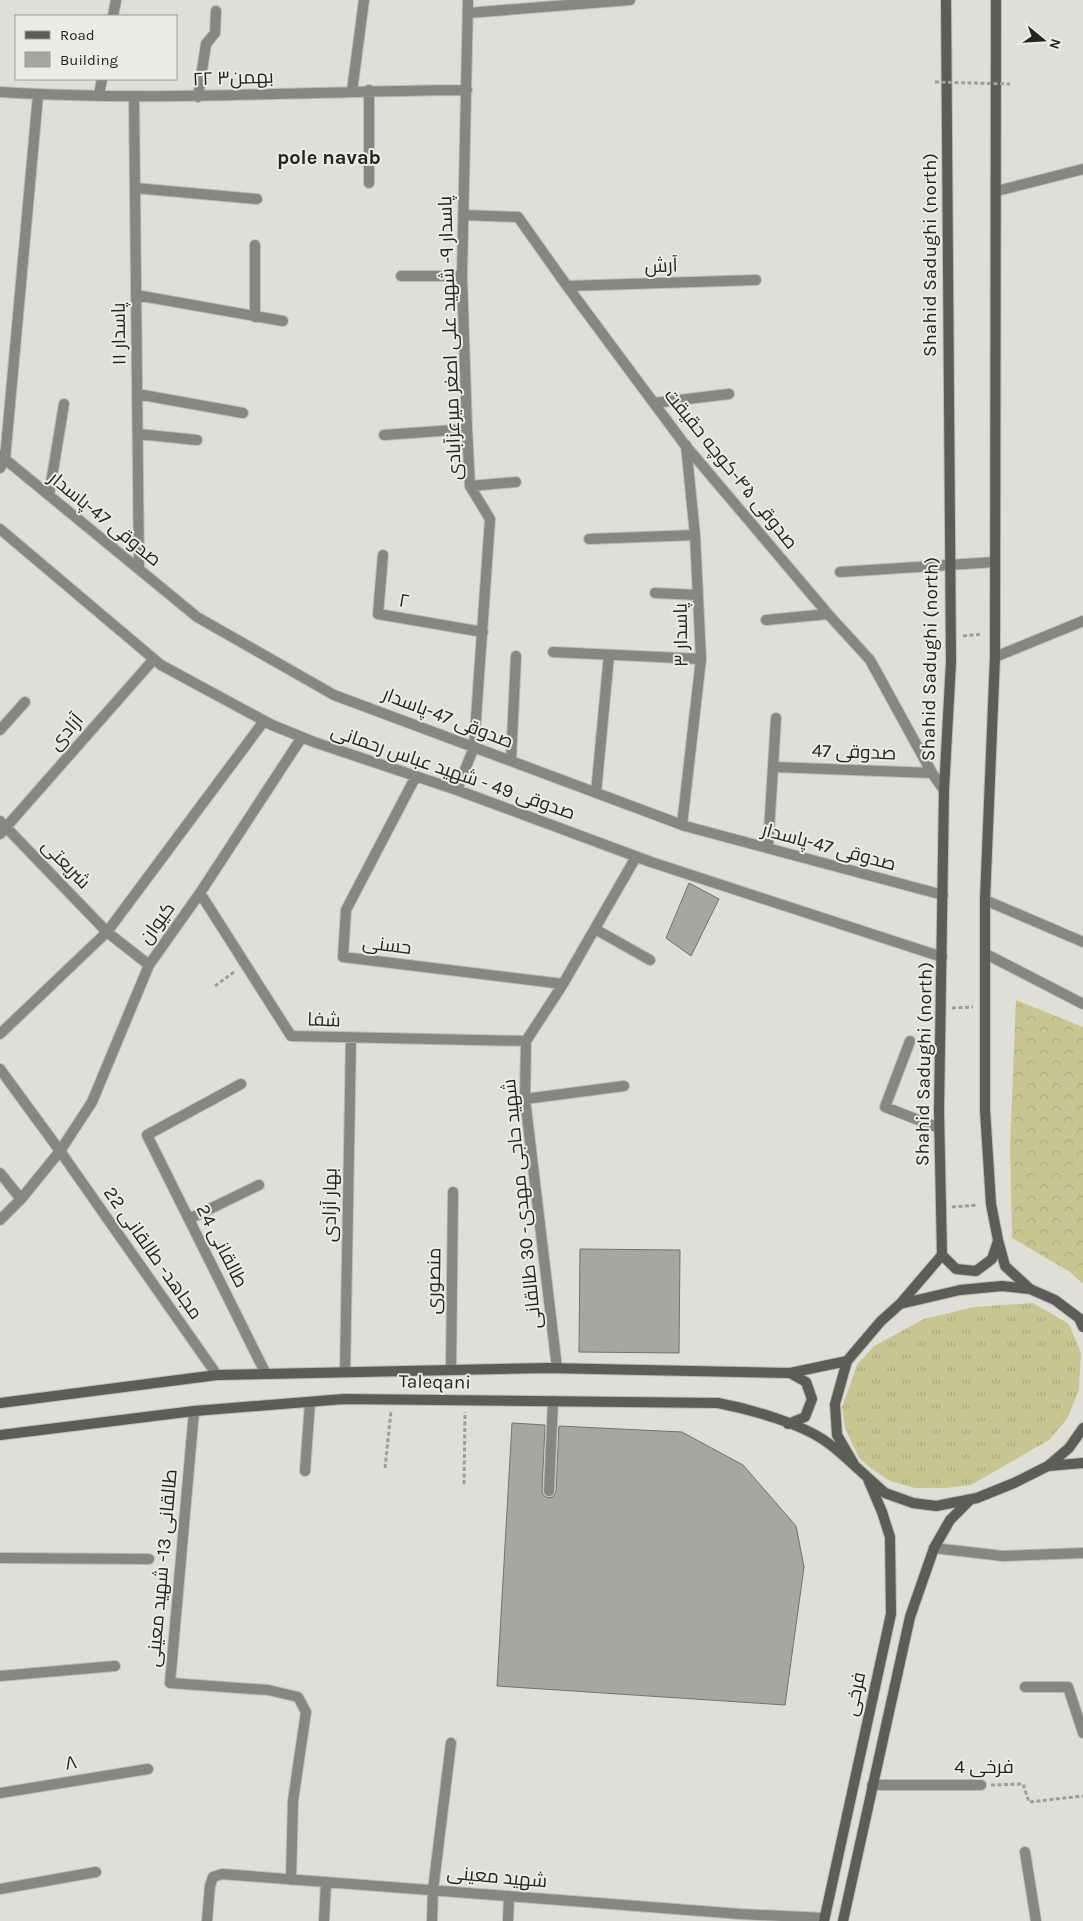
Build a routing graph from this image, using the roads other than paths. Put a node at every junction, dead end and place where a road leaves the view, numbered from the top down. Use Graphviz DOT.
graph roads {
  1 [pos="116,0"];
  2 [pos="364,0"];
  3 [pos="468,0"];
  4 [pos="630,0"];
  5 [pos="946,0"];
  6 [pos="996,0"];
  7 [pos="216,11"];
  8 [pos="468,13"];
  9 [pos="113,15"];
  10 [pos="102,80"];
  11 [pos="368,90"];
  12 [pos="467,90"];
  13 [pos="352,91"];
  14 [pos="0,92"];
  15 [pos="38,95"];
  16 [pos="98,95"];
  17 [pos="134,97"];
  18 [pos="198,97"];
  19 [pos="1083,169"];
  20 [pos="369,182"];
  21 [pos="135,188"];
  22 [pos="997,191"];
  23 [pos="257,198"];
  24 [pos="463,215"];
  25 [pos="255,246"];
  26 [pos="401,276"];
  27 [pos="462,276"];
  28 [pos="756,280"];
  29 [pos="567,286"];
  30 [pos="136,294"];
  31 [pos="255,316"];
  32 [pos="282,321"];
  33 [pos="137,394"];
  34 [pos="729,394"];
  35 [pos="654,403"];
  36 [pos="64,404"];
  37 [pos="243,413"];
  38 [pos="467,429"];
  39 [pos="138,434"];
  40 [pos="384,435"];
  41 [pos="197,440"];
  42 [pos="686,445"];
  43 [pos="2,461"];
  44 [pos="516,482"];
  45 [pos="470,486"];
  46 [pos="49,495"];
  47 [pos="0,530"];
  48 [pos="695,535"];
  49 [pos="589,539"];
  50 [pos="382,555"];
  51 [pos="995,562"];
  52 [pos="950,564"];
  53 [pos="139,569"];
  54 [pos="840,572"];
  55 [pos="655,593"];
  56 [pos="698,595"];
  57 [pos="828,614"];
  58 [pos="766,620"];
  59 [pos="1083,621"];
  60 [pos="482,632"];
  61 [pos="553,652"];
  62 [pos="609,655"];
  63 [pos="516,656"];
  64 [pos="995,657"];
  65 [pos="154,659"];
  66 [pos="701,659"];
  67 [pos="25,702"];
  68 [pos="776,718"];
  69 [pos="264,720"];
  70 [pos="0,730"];
  71 [pos="302,737"];
  72 [pos="474,747"];
  73 [pos="511,761"];
  74 [pos="774,767"];
  75 [pos="932,773"];
  76 [pos="416,776"];
  77 [pos="457,790"];
  78 [pos="944,790"];
  79 [pos="596,793"];
  80 [pos="682,825"];
  81 [pos="2,827"];
  82 [pos="768,848"];
  83 [pos="636,857"];
  84 [pos="200,893"];
  85 [pos="943,895"];
  86 [pos="985,900"];
  87 [pos="595,929"];
  88 [pos="107,932"];
  89 [pos="1083,942"];
  90 [pos="986,954"];
  91 [pos="942,957"];
  92 [pos="650,960"];
  93 [pos="149,965"];
  94 [pos="563,984"];
  95 [pos="1083,1004"];
  96 [pos="0,1034"];
  97 [pos="351,1038"];
  98 [pos="526,1041"];
  99 [pos="910,1041"];
  100 [pos="0,1068"];
  101 [pos="242,1084"];
  102 [pos="624,1086"];
  103 [pos="524,1099"];
  104 [pos="939,1128"];
  105 [pos="60,1151"];
  106 [pos="0,1174"];
  107 [pos="259,1185"];
  108 [pos="453,1192"];
  109 [pos="21,1199"];
  110 [pos="189,1219"];
  111 [pos="0,1220"];
  112 [pos="998,1240"];
  113 [pos="942,1255"];
  114 [pos="1030,1289"];
  115 [pos="900,1304"];
  116 [pos="1083,1327"];
  117 [pos="847,1361"];
  118 [pos="558,1368"];
  119 [pos="451,1370"];
  120 [pos="345,1372"];
  121 [pos="266,1374"];
  122 [pos="790,1374"];
  123 [pos="217,1375"];
  124 [pos="553,1401"];
  125 [pos="310,1402"];
  126 [pos="0,1403"];
  127 [pos="194,1411"];
  128 [pos="788,1424"];
  129 [pos="1083,1428"];
  130 [pos="0,1435"];
  131 [pos="1083,1463"];
  132 [pos="856,1466"];
  133 [pos="1048,1466"];
  134 [pos="305,1471"];
  135 [pos="866,1476"];
  136 [pos="550,1491"];
  137 [pos="971,1499"];
  138 [pos="934,1548"];
  139 [pos="1083,1553"];
  140 [pos="0,1558"];
  141 [pos="149,1559"];
  142 [pos="115,1666"];
  143 [pos="0,1676"];
  144 [pos="1025,1687"];
  145 [pos="1083,1733"];
  146 [pos="451,1743"];
  147 [pos="148,1768"];
  148 [pos="872,1785"];
  149 [pos="981,1785"];
  150 [pos="0,1793"];
  151 [pos="1025,1852"];
  152 [pos="96,1872"];
  153 [pos="291,1880"];
  154 [pos="326,1883"];
  155 [pos="0,1889"];
  156 [pos="433,1890"];
  157 [pos="509,1896"];
  158 [pos="824,1919"];
  159 [pos="207,1921"];
  160 [pos="324,1921"];
  161 [pos="432,1921"];
  162 [pos="508,1921"];
  163 [pos="843,1921"];
  164 [pos="1036,1921"];
  1 -- 9 [label="street"];
  2 -- 13 [label="street"];
  3 -- 8 [label="street, پاسدار ۹- شهید علی اصغر میرعزآبادی"];
  4 -- 8 [label="street"];
  5 -- 52 [label="main road, Shahid Sadughi (north)"];
  6 -- 22 [label="main road"];
  7 -- 18 [label="street"];
  8 -- 12 [label="street, پاسدار ۹- شهید علی اصغر میرعزآبادی"];
  10 -- 16 [label="street"];
  11 -- 12 [label="street, ۲۲ بهمن۳"];
  11 -- 13 [label="street, ۲۲ بهمن۳"];
  11 -- 20 [label="street"];
  12 -- 24 [label="street, پاسدار ۹- شهید علی اصغر میرعزآبادی"];
  13 -- 18 [label="street, ۲۲ بهمن۳"];
  14 -- 15 [label="street, ۲۲ بهمن۳"];
  15 -- 16 [label="street, ۲۲ بهمن۳"];
  15 -- 43 [label="street"];
  16 -- 17 [label="street, ۲۲ بهمن۳"];
  17 -- 18 [label="street, ۲۲ بهمن۳"];
  17 -- 21 [label="street, پاسدار ۱۱"];
  19 -- 22 [label="street"];
  21 -- 23 [label="street"];
  21 -- 30 [label="street, پاسدار ۱۱"];
  22 -- 51 [label="main road"];
  24 -- 27 [label="street, پاسدار ۹- شهید علی اصغر میرعزآبادی"];
  24 -- 29 [label="street, صدوقی ۴۵-کوچه حقیقت"];
  25 -- 31 [label="street"];
  26 -- 27 [label="street"];
  27 -- 38 [label="street, پاسدار ۹- شهید علی اصغر میرعزآبادی"];
  28 -- 29 [label="street, آرش"];
  29 -- 35 [label="street, صدوقی ۴۵-کوچه حقیقت"];
  30 -- 31 [label="street"];
  30 -- 33 [label="street, پاسدار ۱۱"];
  31 -- 32 [label="street"];
  33 -- 37 [label="street"];
  33 -- 39 [label="street, پاسدار ۱۱"];
  34 -- 35 [label="street"];
  35 -- 42 [label="street, صدوقی ۴۵-کوچه حقیقت"];
  36 -- 46 [label="street"];
  38 -- 40 [label="street"];
  38 -- 45 [label="street, پاسدار ۹- شهید علی اصغر میرعزآبادی"];
  39 -- 41 [label="street"];
  39 -- 53 [label="street, پاسدار ۱۱"];
  42 -- 48 [label="street, پاسدار ۳"];
  42 -- 57 [label="street, صدوقی ۴۵-کوچه حقیقت"];
  43 -- 46 [label="street, صدوقی 47-پاسدار"];
  44 -- 45 [label="street"];
  45 -- 60 [label="street, پاسدار ۹- شهید علی اصغر میرعزآبادی"];
  46 -- 53 [label="street, صدوقی 47-پاسدار"];
  47 -- 65 [label="street, صدوقی 49 - شهید عباس رحمانی"];
  48 -- 49 [label="street"];
  48 -- 56 [label="street, پاسدار ۳"];
  50 -- 60 [label="street, ۲"];
  51 -- 52 [label="street"];
  51 -- 64 [label="main road"];
  52 -- 54 [label="street"];
  52 -- 78 [label="main road, Shahid Sadughi (north)"];
  53 -- 72 [label="street, صدوقی 47-پاسدار"];
  55 -- 56 [label="street"];
  56 -- 66 [label="street, پاسدار ۳"];
  57 -- 58 [label="street"];
  57 -- 75 [label="street, صدوقی ۴۵-کوچه حقیقت"];
  59 -- 64 [label="street"];
  60 -- 72 [label="street, پاسدار ۹- شهید علی اصغر میرعزآبادی"];
  61 -- 62 [label="street"];
  62 -- 66 [label="street"];
  62 -- 79 [label="street"];
  63 -- 73 [label="street"];
  64 -- 86 [label="main road"];
  65 -- 69 [label="street, صدوقی 49 - شهید عباس رحمانی"];
  65 -- 81 [label="street, آزادی"];
  66 -- 80 [label="street, پاسدار ۳"];
  67 -- 70 [label="street"];
  68 -- 74 [label="street"];
  69 -- 71 [label="street, صدوقی 49 - شهید عباس رحمانی"];
  69 -- 88 [label="street, کیوان"];
  71 -- 76 [label="street, صدوقی 49 - شهید عباس رحمانی"];
  71 -- 84 [label="street, کیوان"];
  72 -- 73 [label="street, صدوقی 47-پاسدار"];
  72 -- 77 [label="street, پاسدار ۹- شهید علی اصغر میرعزآبادی"];
  73 -- 79 [label="street, صدوقی 47-پاسدار"];
  74 -- 75 [label="street, صدوقی 47"];
  74 -- 82 [label="street"];
  75 -- 78 [label="street, صدوقی ۴۵-کوچه حقیقت"];
  76 -- 77 [label="street, صدوقی 49 - شهید عباس رحمانی"];
  76 -- 94 [label="street, حسنی"];
  77 -- 83 [label="street, صدوقی 49 - شهید عباس رحمانی"];
  78 -- 85 [label="main road, Shahid Sadughi (north)"];
  79 -- 80 [label="street, صدوقی 47-پاسدار"];
  80 -- 82 [label="street, صدوقی 47-پاسدار"];
  81 -- 88 [label="street, شریعتی"];
  82 -- 85 [label="street, صدوقی 47-پاسدار"];
  83 -- 87 [label="street"];
  83 -- 91 [label="street, صدوقی 49 - شهید عباس رحمانی"];
  84 -- 93 [label="street, کیوان"];
  84 -- 97 [label="street, شفا"];
  85 -- 91 [label="main road, Shahid Sadughi (north)"];
  86 -- 89 [label="street"];
  86 -- 90 [label="main road"];
  87 -- 92 [label="street"];
  87 -- 94 [label="street"];
  88 -- 93 [label="street, کیوان"];
  88 -- 96 [label="street"];
  90 -- 95 [label="street"];
  90 -- 112 [label="main road"];
  91 -- 104 [label="main road, Shahid Sadughi (north)"];
  93 -- 105 [label="street"];
  94 -- 98 [label="street"];
  97 -- 98 [label="street, شفا"];
  97 -- 120 [label="street, بهار آزادی"];
  98 -- 103 [label="street, شهید حاجی مهدی- 30 طالقانی"];
  99 -- 104 [label="street"];
  100 -- 105 [label="street, مجاهد- طالقانی 22"];
  101 -- 110 [label="street, طالقانی 24"];
  102 -- 103 [label="street"];
  103 -- 118 [label="street, شهید حاجی مهدی- 30 طالقانی"];
  104 -- 113 [label="main road, Shahid Sadughi (north)"];
  105 -- 109 [label="street"];
  105 -- 123 [label="street, مجاهد- طالقانی 22"];
  106 -- 109 [label="street"];
  107 -- 110 [label="street"];
  108 -- 119 [label="street, منصوری"];
  109 -- 111 [label="street"];
  110 -- 121 [label="street, طالقانی 24"];
  112 -- 113 [label="main road"];
  112 -- 114 [label="main road"];
  113 -- 115 [label="main road"];
  114 -- 115 [label="main road"];
  114 -- 116 [label="main road"];
  115 -- 117 [label="main road"];
  117 -- 122 [label="main road, Taleqani"];
  117 -- 132 [label="main road"];
  118 -- 119 [label="main road, Taleqani"];
  118 -- 122 [label="main road, Taleqani"];
  119 -- 120 [label="main road, Taleqani"];
  120 -- 121 [label="main road, Taleqani"];
  121 -- 123 [label="main road, Taleqani"];
  122 -- 128 [label="main road"];
  123 -- 126 [label="main road, Taleqani"];
  124 -- 125 [label="main road, Taleqani"];
  124 -- 128 [label="main road, Taleqani"];
  124 -- 136 [label="street"];
  125 -- 127 [label="main road, Taleqani"];
  125 -- 134 [label="street"];
  127 -- 130 [label="main road, Taleqani"];
  127 -- 153 [label="street, طالقانی 13- شهید معینی"];
  128 -- 132 [label="main road, Taleqani"];
  129 -- 133 [label="main road"];
  131 -- 133 [label="main road"];
  132 -- 135 [label="main road"];
  133 -- 137 [label="main road"];
  135 -- 137 [label="main road"];
  135 -- 158 [label="main road, فرخی"];
  137 -- 138 [label="main road, فرخی"];
  138 -- 139 [label="street"];
  138 -- 148 [label="main road, فرخی"];
  140 -- 141 [label="street"];
  142 -- 143 [label="street"];
  144 -- 145 [label="street"];
  146 -- 156 [label="street"];
  147 -- 150 [label="street, ۸"];
  148 -- 149 [label="street, فرخی 4"];
  148 -- 163 [label="main road, فرخی"];
  151 -- 164 [label="street"];
  152 -- 155 [label="street"];
  153 -- 154 [label="street, شهید معینی"];
  153 -- 159 [label="street, شهید معینی"];
  154 -- 156 [label="street, شهید معینی"];
  154 -- 160 [label="street"];
  156 -- 157 [label="street, شهید معینی"];
  156 -- 161 [label="street"];
  157 -- 158 [label="street, شهید معینی"];
  157 -- 162 [label="street"];
}
